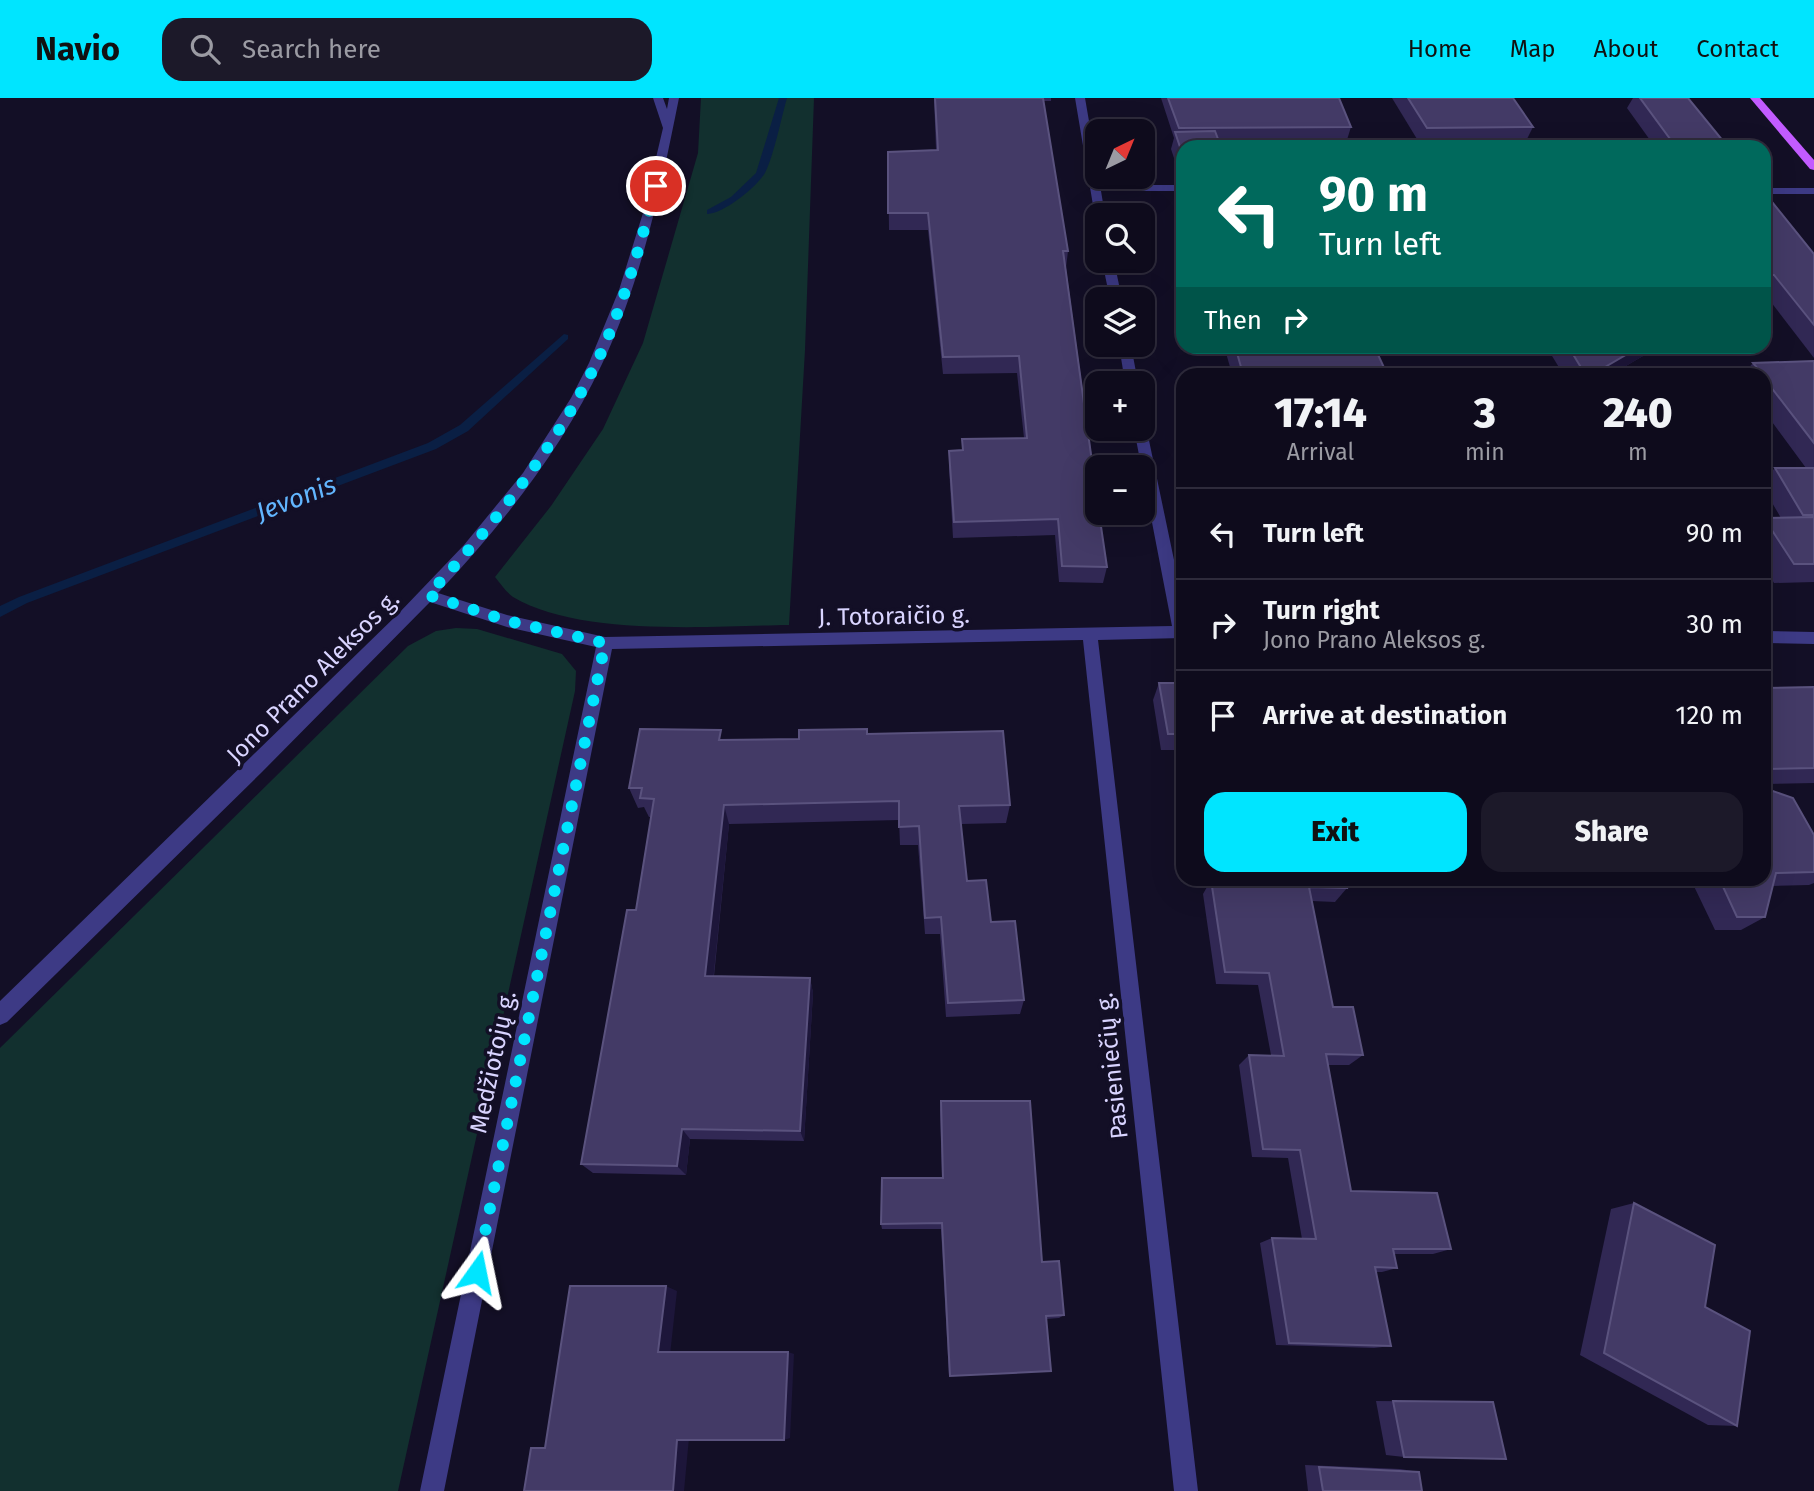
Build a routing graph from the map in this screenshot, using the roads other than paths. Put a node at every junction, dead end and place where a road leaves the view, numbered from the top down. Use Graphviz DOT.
graph roads {
  1 [pos="658,98"];
  2 [pos="674,98"];
  3 [pos="1080,98"];
  4 [pos="1755,98"];
  5 [pos="668,130"];
  6 [pos="1085,130"];
  7 [pos="1814,167"];
  8 [pos="1155,188"];
  9 [pos="1176,188"];
  10 [pos="1771,191"];
  11 [pos="1814,191"];
  12 [pos="1143,441"];
  13 [pos="428,595"];
  14 [pos="1176,602"];
  15 [pos="1176,632"];
  16 [pos="1090,635"];
  17 [pos="1771,637"];
  18 [pos="1814,638"];
  19 [pos="605,643"];
  20 [pos="0,1015"];
  21 [pos="432,1491"];
  22 [pos="1186,1491"];
  1 -- 5 [label="street, Jono Prano Aleksos g."];
  2 -- 5 [label="street, Jono Prano Aleksos g."];
  3 -- 6 [label="street"];
  4 -- 7 [label="main road"];
  5 -- 13 [label="street, Jono Prano Aleksos g."];
  8 -- 9 [label="street"];
  10 -- 11 [label="street"];
  12 -- 14 [label="street"];
  13 -- 19 [label="street, J. Totoraičio g."];
  13 -- 20 [label="street, Jono Prano Aleksos g."];
  15 -- 16 [label="street, J. Totoraičio g."];
  16 -- 19 [label="street, J. Totoraičio g."];
  16 -- 22 [label="street, Pasieniečių g."];
  17 -- 18 [label="street"];
  19 -- 21 [label="street, Medžiotojų g."];
}
